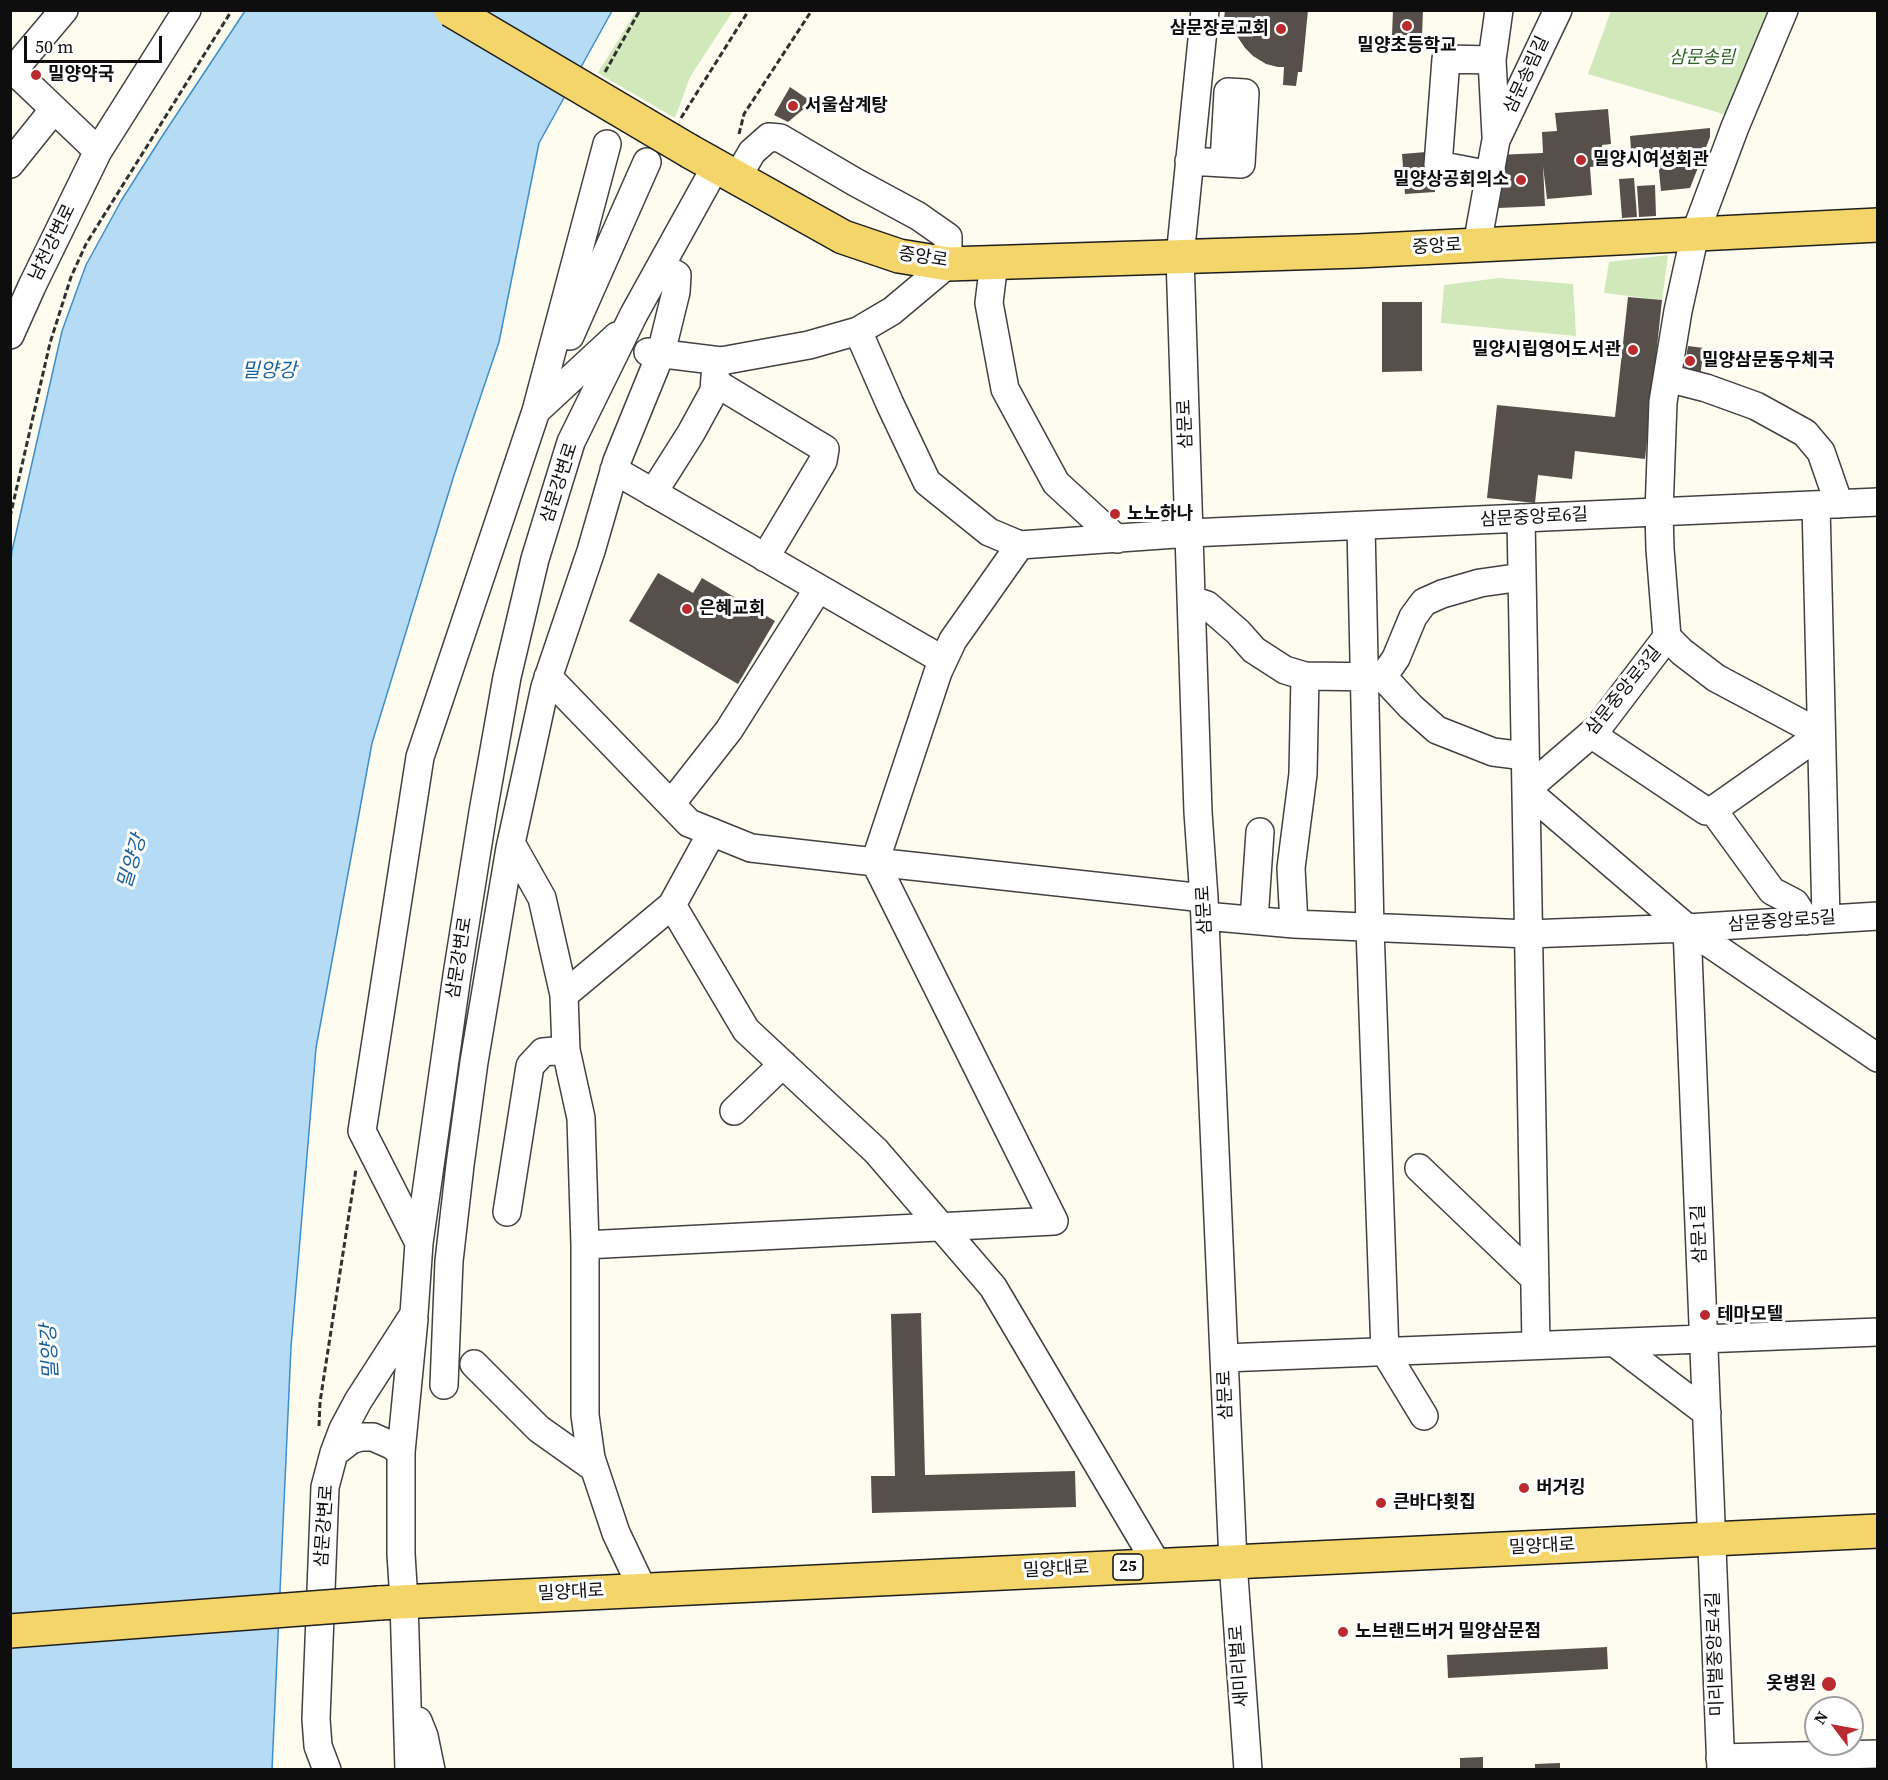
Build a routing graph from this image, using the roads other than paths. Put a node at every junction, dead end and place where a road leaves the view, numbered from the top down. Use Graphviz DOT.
graph roads {
  1 [pos="64,10"];
  2 [pos="187,10"];
  3 [pos="451,10"];
  4 [pos="1205,10"];
  5 [pos="1499,10"];
  6 [pos="1558,10"];
  7 [pos="1784,10"];
  8 [pos="1492,60"];
  9 [pos="12,70"];
  10 [pos="57,112"];
  11 [pos="1496,140"];
  12 [pos="607,144"];
  13 [pos="98,151"];
  14 [pos="1189,161"];
  15 [pos="647,162"];
  16 [pos="1224,162"];
  17 [pos="10,164"];
  18 [pos="715,166"];
  19 [pos="1490,175"];
  20 [pos="1878,225"];
  21 [pos="1695,234"];
  22 [pos="1477,245"];
  23 [pos="1180,257"];
  24 [pos="994,262"];
  25 [pos="948,264"];
  26 [pos="661,266"];
  27 [pos="630,324"];
  28 [pos="858,331"];
  29 [pos="10,335"];
  30 [pos="654,353"];
  31 [pos="716,372"];
  32 [pos="1667,378"];
  33 [pos="537,411"];
  34 [pos="614,470"];
  35 [pos="653,493"];
  36 [pos="1878,502"];
  37 [pos="1828,505"];
  38 [pos="1659,512"];
  39 [pos="1521,518"];
  40 [pos="1361,526"];
  41 [pos="1190,533"];
  42 [pos="1117,539"];
  43 [pos="1020,545"];
  44 [pos="765,558"];
  45 [pos="1522,577"];
  46 [pos="818,589"];
  47 [pos="1192,600"];
  48 [pos="1667,637"];
  49 [pos="943,660"];
  50 [pos="1305,676"];
  51 [pos="548,677"];
  52 [pos="1374,677"];
  53 [pos="1591,734"];
  54 [pos="1821,734"];
  55 [pos="1525,756"];
  56 [pos="1526,790"];
  57 [pos="671,804"];
  58 [pos="1713,810"];
  59 [pos="712,832"];
  60 [pos="1260,832"];
  61 [pos="511,843"];
  62 [pos="875,861"];
  63 [pos="672,905"];
  64 [pos="1205,907"];
  65 [pos="1878,916"];
  66 [pos="1254,920"];
  67 [pos="1816,920"];
  68 [pos="1294,924"];
  69 [pos="1370,928"];
  70 [pos="1687,928"];
  71 [pos="1528,934"];
  72 [pos="564,995"];
  73 [pos="566,1050"];
  74 [pos="1878,1058"];
  75 [pos="783,1064"];
  76 [pos="734,1111"];
  77 [pos="1419,1168"];
  78 [pos="507,1212"];
  79 [pos="941,1227"];
  80 [pos="419,1243"];
  81 [pos="585,1245"];
  82 [pos="1535,1279"];
  83 [pos="414,1314"];
  84 [pos="1878,1332"];
  85 [pos="1704,1339"];
  86 [pos="1616,1342"];
  87 [pos="1536,1346"];
  88 [pos="1385,1352"];
  89 [pos="1224,1358"];
  90 [pos="474,1364"];
  91 [pos="444,1385"];
  92 [pos="1707,1413"];
  93 [pos="1424,1416"];
  94 [pos="401,1452"];
  95 [pos="334,1453"];
  96 [pos="594,1468"];
  97 [pos="1878,1531"];
  98 [pos="1712,1539"];
  99 [pos="1233,1562"];
  100 [pos="1158,1566"];
  101 [pos="643,1590"];
  102 [pos="392,1602"];
  103 [pos="10,1631"];
  104 [pos="1878,1754"];
  105 [pos="1721,1764"];
  106 [pos="414,1769"];
  107 [pos="327,1770"];
  108 [pos="1248,1770"];
  1 -- 9 [label="street"];
  2 -- 13 [label="street, 남천강변로"];
  3 -- 18 [label="main road, 중앙로, bridge"];
  4 -- 14 [label="street"];
  5 -- 8 [label="street, 삼문송림길"];
  6 -- 11 [label="street, 삼문송림길"];
  7 -- 21 [label="street"];
  8 -- 11 [label="street, 삼문송림길"];
  8 -- 19 [label="street"];
  9 -- 10 [label="street"];
  10 -- 13 [label="street"];
  10 -- 17 [label="street"];
  11 -- 19 [label="street, 삼문송림길"];
  12 -- 33 [label="street"];
  13 -- 29 [label="street, 남천강변로"];
  14 -- 16 [label="street"];
  14 -- 23 [label="street"];
  15 -- 33 [label="street"];
  18 -- 25 [label="main road, 중앙로"];
  18 -- 25 [label="street, 삼문강변로"];
  18 -- 26 [label="street, 삼문강변로"];
  19 -- 22 [label="street, 삼문송림길"];
  20 -- 21 [label="main road, 중앙로"];
  21 -- 22 [label="main road, 중앙로"];
  21 -- 32 [label="street, 삼문중앙로3길"];
  22 -- 23 [label="main road, 중앙로"];
  23 -- 24 [label="main road, 중앙로"];
  23 -- 41 [label="street, 삼문로"];
  24 -- 25 [label="main road, 중앙로"];
  24 -- 42 [label="street"];
  25 -- 28 [label="street"];
  26 -- 27 [label="street, 삼문강변로"];
  26 -- 30 [label="street"];
  27 -- 33 [label="street"];
  27 -- 80 [label="street, 삼문강변로"];
  28 -- 31 [label="street"];
  28 -- 43 [label="street"];
  30 -- 31 [label="street"];
  30 -- 34 [label="street"];
  31 -- 35 [label="street"];
  31 -- 44 [label="street"];
  32 -- 37 [label="street"];
  32 -- 38 [label="street, 삼문중앙로3길"];
  33 -- 80 [label="street"];
  34 -- 35 [label="street"];
  34 -- 51 [label="street"];
  35 -- 44 [label="street"];
  36 -- 37 [label="street, 삼문중앙로6길"];
  37 -- 38 [label="street, 삼문중앙로6길"];
  37 -- 54 [label="street"];
  38 -- 39 [label="street, 삼문중앙로6길"];
  38 -- 48 [label="street, 삼문중앙로3길"];
  39 -- 40 [label="street, 삼문중앙로6길"];
  39 -- 45 [label="street"];
  40 -- 41 [label="street, 삼문중앙로6길"];
  40 -- 52 [label="street"];
  41 -- 42 [label="street, 삼문중앙로6길"];
  41 -- 47 [label="street, 삼문로"];
  42 -- 43 [label="street, 삼문중앙로6길"];
  43 -- 49 [label="street"];
  44 -- 46 [label="street"];
  45 -- 52 [label="street"];
  45 -- 55 [label="street"];
  46 -- 49 [label="street"];
  46 -- 57 [label="street"];
  47 -- 50 [label="street"];
  47 -- 64 [label="street, 삼문로"];
  48 -- 53 [label="street, 삼문중앙로3길"];
  48 -- 54 [label="street"];
  49 -- 62 [label="street"];
  50 -- 52 [label="street"];
  50 -- 68 [label="street"];
  51 -- 57 [label="street, 삼문중앙로5길"];
  51 -- 61 [label="street"];
  52 -- 55 [label="street"];
  52 -- 69 [label="street"];
  53 -- 56 [label="street, 삼문중앙로3길"];
  53 -- 58 [label="street"];
  54 -- 58 [label="street"];
  54 -- 67 [label="street"];
  55 -- 56 [label="street"];
  56 -- 70 [label="street"];
  56 -- 71 [label="street"];
  57 -- 59 [label="street, 삼문중앙로5길"];
  58 -- 67 [label="street"];
  59 -- 62 [label="street, 삼문중앙로5길"];
  59 -- 63 [label="street"];
  60 -- 66 [label="street"];
  61 -- 72 [label="street"];
  61 -- 91 [label="street"];
  62 -- 64 [label="street, 삼문중앙로5길"];
  62 -- 79 [label="street"];
  63 -- 72 [label="street"];
  63 -- 75 [label="street"];
  64 -- 66 [label="street, 삼문중앙로5길"];
  64 -- 89 [label="street, 삼문로"];
  65 -- 67 [label="street, 삼문중앙로5길"];
  66 -- 68 [label="street, 삼문중앙로5길"];
  67 -- 70 [label="street, 삼문중앙로5길"];
  68 -- 69 [label="street, 삼문중앙로5길"];
  69 -- 71 [label="street, 삼문중앙로5길"];
  69 -- 88 [label="street"];
  70 -- 71 [label="street, 삼문중앙로5길"];
  70 -- 74 [label="street"];
  70 -- 85 [label="street, 삼문1길"];
  71 -- 82 [label="street"];
  72 -- 73 [label="street"];
  73 -- 78 [label="street"];
  73 -- 81 [label="street"];
  75 -- 76 [label="street"];
  75 -- 79 [label="street"];
  77 -- 82 [label="street"];
  79 -- 81 [label="street"];
  79 -- 100 [label="street"];
  80 -- 83 [label="street, 삼문강변로"];
  81 -- 96 [label="street"];
  82 -- 87 [label="street"];
  83 -- 94 [label="street"];
  83 -- 95 [label="street, 삼문강변로"];
  84 -- 85 [label="street"];
  85 -- 86 [label="street"];
  85 -- 92 [label="street, 삼문1길"];
  86 -- 87 [label="street"];
  86 -- 92 [label="street"];
  87 -- 88 [label="street"];
  88 -- 89 [label="street"];
  88 -- 93 [label="street"];
  89 -- 99 [label="street, 삼문로"];
  90 -- 96 [label="street"];
  92 -- 98 [label="street, 삼문1길"];
  94 -- 95 [label="street"];
  94 -- 102 [label="street"];
  95 -- 107 [label="street, 삼문강변로"];
  96 -- 101 [label="street"];
  97 -- 98 [label="main road, 밀양대로 / 25"];
  98 -- 99 [label="main road, 밀양대로 / 25"];
  98 -- 105 [label="street, 미리벌중앙로4길"];
  99 -- 100 [label="main road, 밀양대로 / 25"];
  99 -- 108 [label="street, 새미리벌로"];
  100 -- 101 [label="main road, 밀양대로 / 25"];
  101 -- 102 [label="main road, 밀양대로 / 25"];
  102 -- 103 [label="main road, 밀양대로, bridge"];
  102 -- 106 [label="street"];
  104 -- 105 [label="street"];
}
